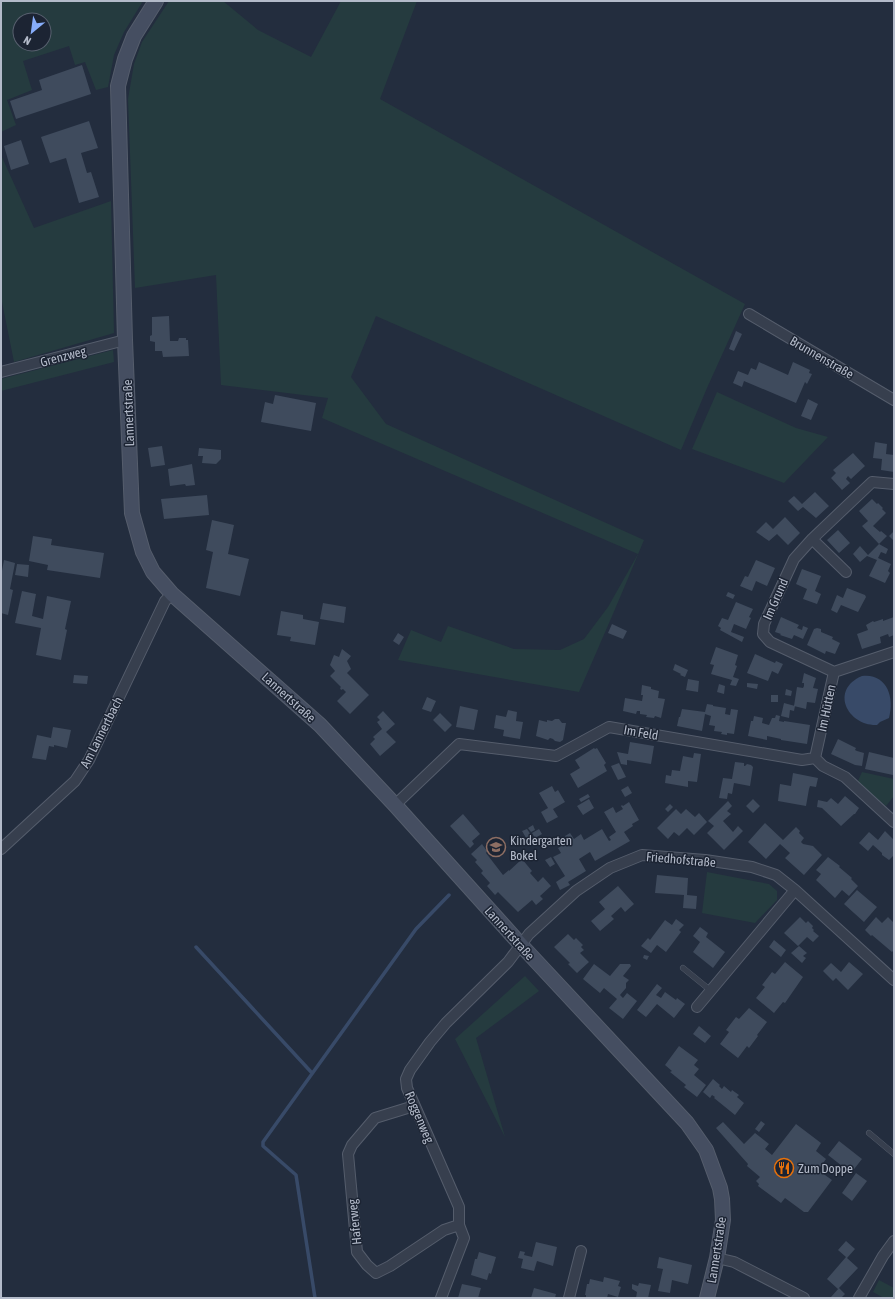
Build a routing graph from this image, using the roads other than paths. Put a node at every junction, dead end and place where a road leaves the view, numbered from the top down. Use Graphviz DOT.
graph roads {
  1 [pos="156,1"];
  2 [pos="749,314"];
  3 [pos="125,340"];
  4 [pos="1,372"];
  5 [pos="894,400"];
  6 [pos="894,484"];
  7 [pos="812,539"];
  8 [pos="846,572"];
  9 [pos="172,594"];
  10 [pos="894,652"];
  11 [pos="834,672"];
  12 [pos="815,758"];
  13 [pos="395,805"];
  14 [pos="894,822"];
  15 [pos="1,849"];
  16 [pos="795,890"];
  17 [pos="521,945"];
  18 [pos="683,968"];
  19 [pos="894,980"];
  20 [pos="710,990"];
  21 [pos="697,1007"];
  22 [pos="414,1106"];
  23 [pos="869,1134"];
  24 [pos="894,1154"];
  25 [pos="459,1225"];
  26 [pos="894,1241"];
  27 [pos="581,1250"];
  28 [pos="717,1258"];
  29 [pos="441,1298"];
  30 [pos="569,1298"];
  31 [pos="708,1298"];
  32 [pos="804,1298"];
  33 [pos="859,1298"];
  1 -- 3 [label="street, Lannertstraße"];
  2 -- 5 [label="street, Brunnenstraße"];
  3 -- 4 [label="street, Grenzweg"];
  3 -- 9 [label="street, Lannertstraße"];
  6 -- 7 [label="street, Im Grund"];
  7 -- 8 [label="street"];
  7 -- 11 [label="street, Im Grund"];
  9 -- 13 [label="street, Lannertstraße"];
  9 -- 15 [label="street, Am Lannertbach"];
  10 -- 11 [label="street, Im Hütten"];
  11 -- 12 [label="street, Im Hütten"];
  12 -- 13 [label="street, Im Feld"];
  12 -- 14 [label="street"];
  13 -- 17 [label="street, Lannertstraße"];
  16 -- 17 [label="street, Friedhofstraße"];
  16 -- 19 [label="street, Friedhofstraße"];
  16 -- 20 [label="street"];
  17 -- 22 [label="street, Roggenweg"];
  17 -- 28 [label="street, Lannertstraße"];
  18 -- 20 [label="lane"];
  20 -- 21 [label="street"];
  22 -- 25 [label="street, Roggenweg"];
  22 -- 25 [label="street, Haferweg"];
  23 -- 24 [label="lane"];
  25 -- 29 [label="street, Roggenweg"];
  26 -- 33 [label="street"];
  27 -- 30 [label="street"];
  28 -- 31 [label="street, Lannertstraße"];
  28 -- 32 [label="street"];
}
